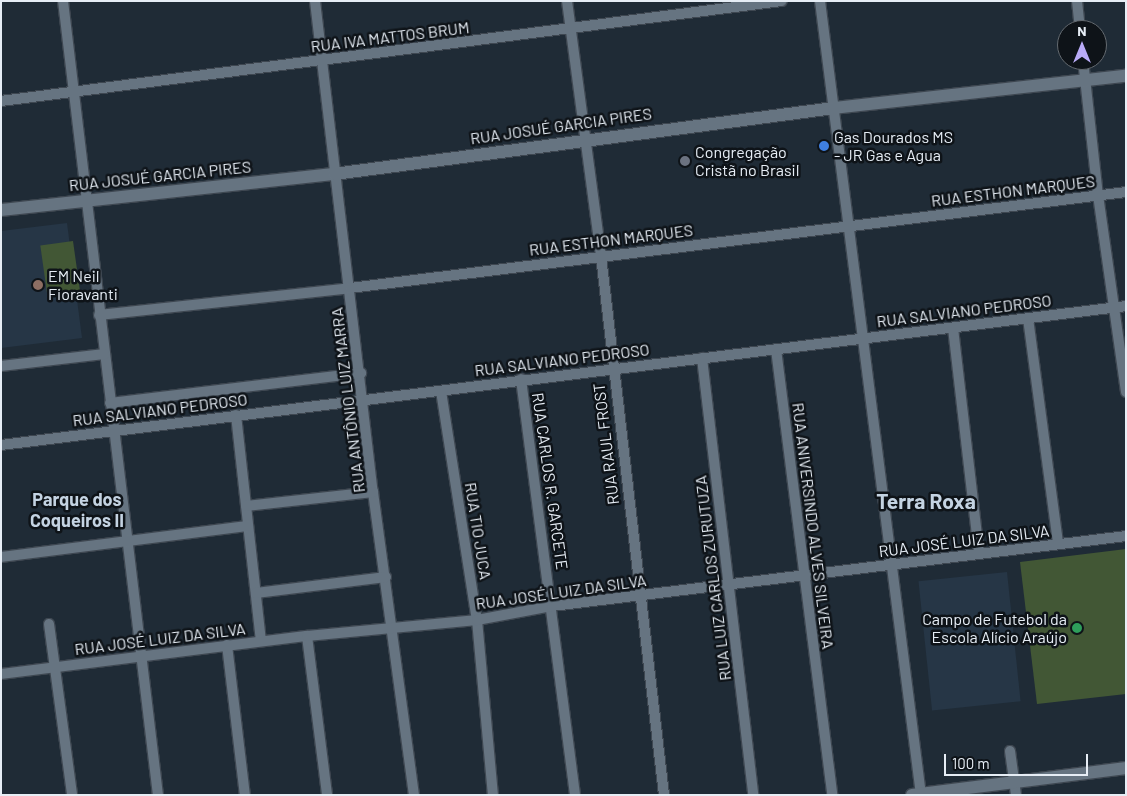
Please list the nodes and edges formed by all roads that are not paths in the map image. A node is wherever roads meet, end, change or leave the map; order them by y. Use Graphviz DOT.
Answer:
graph roads {
  1 [pos="62,1"];
  2 [pos="315,1"];
  3 [pos="567,1"];
  4 [pos="782,1"];
  5 [pos="820,1"];
  6 [pos="1077,1"];
  7 [pos="1079,20"];
  8 [pos="571,28"];
  9 [pos="322,60"];
  10 [pos="1084,70"];
  11 [pos="1126,76"];
  12 [pos="1085,81"];
  13 [pos="73,92"];
  14 [pos="1,101"];
  15 [pos="834,108"];
  16 [pos="584,139"];
  17 [pos="334,174"];
  18 [pos="1126,192"];
  19 [pos="1098,195"];
  20 [pos="86,199"];
  21 [pos="1,210"];
  22 [pos="848,228"];
  23 [pos="601,256"];
  24 [pos="350,288"];
  25 [pos="1121,307"];
  26 [pos="99,315"];
  27 [pos="1028,318"];
  28 [pos="953,328"];
  29 [pos="863,338"];
  30 [pos="776,349"];
  31 [pos="104,354"];
  32 [pos="702,358"];
  33 [pos="1,366"];
  34 [pos="612,369"];
  35 [pos="361,373"];
  36 [pos="521,379"];
  37 [pos="441,391"];
  38 [pos="1126,392"];
  39 [pos="364,399"];
  40 [pos="110,403"];
  41 [pos="236,415"];
  42 [pos="113,431"];
  43 [pos="1,445"];
  44 [pos="374,492"];
  45 [pos="246,506"];
  46 [pos="248,526"];
  47 [pos="1126,536"];
  48 [pos="127,541"];
  49 [pos="1058,544"];
  50 [pos="979,554"];
  51 [pos="1,557"];
  52 [pos="891,564"];
  53 [pos="804,575"];
  54 [pos="386,577"];
  55 [pos="728,584"];
  56 [pos="256,593"];
  57 [pos="640,595"];
  58 [pos="552,606"];
  59 [pos="477,620"];
  60 [pos="49,624"];
  61 [pos="393,628"];
  62 [pos="307,636"];
  63 [pos="261,641"];
  64 [pos="228,645"];
  65 [pos="141,656"];
  66 [pos="56,667"];
  67 [pos="1,674"];
  68 [pos="1010,751"];
  69 [pos="1126,768"];
  70 [pos="1015,788"];
  71 [pos="918,794"];
  72 [pos="72,795"];
  73 [pos="158,795"];
  74 [pos="245,795"];
  75 [pos="327,795"];
  76 [pos="414,795"];
  77 [pos="493,795"];
  78 [pos="574,795"];
  79 [pos="664,795"];
  80 [pos="753,795"];
  81 [pos="832,795"];
  1 -- 13 [label="street"];
  2 -- 9 [label="street, RUA ANTÔNIO LUIZ MARRA"];
  3 -- 8 [label="street, RUA RAUL FROST"];
  4 -- 8 [label="street, RUA IVA MATTOS BRUM"];
  5 -- 15 [label="street"];
  6 -- 7 [label="street"];
  8 -- 9 [label="street, RUA IVA MATTOS BRUM"];
  8 -- 16 [label="street, RUA RAUL FROST"];
  9 -- 13 [label="street, RUA IVA MATTOS BRUM"];
  9 -- 17 [label="street, RUA ANTÔNIO LUIZ MARRA"];
  10 -- 12 [label="street"];
  11 -- 12 [label="street, RUA JOSUÉ GARCIA PIRES"];
  12 -- 15 [label="street, RUA JOSUÉ GARCIA PIRES"];
  12 -- 19 [label="street"];
  13 -- 14 [label="street, RUA IVA MATTOS BRUM"];
  13 -- 20 [label="street"];
  15 -- 16 [label="street, RUA JOSUÉ GARCIA PIRES"];
  15 -- 22 [label="street"];
  16 -- 17 [label="street, RUA JOSUÉ GARCIA PIRES"];
  16 -- 23 [label="street, RUA RAUL FROST"];
  17 -- 20 [label="street, RUA JOSUÉ GARCIA PIRES"];
  17 -- 24 [label="street, RUA ANTÔNIO LUIZ MARRA"];
  18 -- 19 [label="street, RUA ESTHON MARQUES"];
  19 -- 22 [label="street, RUA ESTHON MARQUES"];
  19 -- 25 [label="street"];
  20 -- 21 [label="street, RUA JOSUÉ GARCIA PIRES"];
  20 -- 26 [label="street"];
  22 -- 23 [label="street, RUA ESTHON MARQUES"];
  22 -- 29 [label="street"];
  23 -- 24 [label="street, RUA ESTHON MARQUES"];
  23 -- 34 [label="street, RUA RAUL FROST"];
  24 -- 26 [label="street, RUA ESTHON MARQUES"];
  24 -- 35 [label="street, RUA ANTÔNIO LUIZ MARRA"];
  25 -- 27 [label="street, RUA SALVIANO PEDROSO"];
  25 -- 38 [label="street"];
  26 -- 31 [label="street"];
  27 -- 28 [label="street, RUA SALVIANO PEDROSO"];
  27 -- 49 [label="street"];
  28 -- 29 [label="street, RUA SALVIANO PEDROSO"];
  28 -- 50 [label="street"];
  29 -- 30 [label="street, RUA SALVIANO PEDROSO"];
  29 -- 52 [label="street"];
  30 -- 32 [label="street, RUA SALVIANO PEDROSO"];
  30 -- 53 [label="street, RUA ANIVERSINDO ALVES SILVEIRA"];
  31 -- 33 [label="street"];
  31 -- 40 [label="street"];
  32 -- 34 [label="street, RUA SALVIANO PEDROSO"];
  32 -- 55 [label="street, RUA LUIZ CARLOS ZURUTUZA"];
  34 -- 36 [label="street, RUA SALVIANO PEDROSO"];
  34 -- 57 [label="street, RUA RAUL FROST"];
  35 -- 39 [label="street, RUA ANTÔNIO LUIZ MARRA"];
  35 -- 40 [label="street"];
  36 -- 37 [label="street, RUA SALVIANO PEDROSO"];
  36 -- 58 [label="street, RUA CARLOS R. GARCETE"];
  37 -- 39 [label="street, RUA SALVIANO PEDROSO"];
  37 -- 59 [label="street, RUA TIO JUCA"];
  39 -- 41 [label="street, RUA SALVIANO PEDROSO"];
  39 -- 44 [label="street, RUA ANTÔNIO LUIZ MARRA"];
  40 -- 42 [label="street"];
  41 -- 42 [label="street, RUA SALVIANO PEDROSO"];
  41 -- 45 [label="street"];
  42 -- 43 [label="street, RUA SALVIANO PEDROSO"];
  42 -- 48 [label="street"];
  44 -- 45 [label="street"];
  44 -- 54 [label="street, RUA ANTÔNIO LUIZ MARRA"];
  45 -- 46 [label="street"];
  46 -- 48 [label="street"];
  46 -- 56 [label="street"];
  47 -- 49 [label="street, RUA JOSÉ LUIZ DA SILVA"];
  48 -- 51 [label="street"];
  48 -- 65 [label="street"];
  49 -- 50 [label="street, RUA JOSÉ LUIZ DA SILVA"];
  50 -- 52 [label="street, RUA JOSÉ LUIZ DA SILVA"];
  52 -- 53 [label="street, RUA JOSÉ LUIZ DA SILVA"];
  52 -- 71 [label="street"];
  53 -- 55 [label="street, RUA JOSÉ LUIZ DA SILVA"];
  53 -- 81 [label="street, RUA ANIVERSINDO ALVES SILVEIRA"];
  54 -- 56 [label="street"];
  54 -- 61 [label="street, RUA ANTÔNIO LUIZ MARRA"];
  55 -- 57 [label="street, RUA JOSÉ LUIZ DA SILVA"];
  55 -- 80 [label="street, RUA LUIZ CARLOS ZURUTUZA"];
  56 -- 63 [label="street"];
  57 -- 58 [label="street, RUA JOSÉ LUIZ DA SILVA"];
  57 -- 79 [label="street, RUA RAUL FROST"];
  58 -- 59 [label="street, RUA JOSÉ LUIZ DA SILVA"];
  58 -- 78 [label="street, RUA CARLOS R. GARCETE"];
  59 -- 61 [label="street, RUA JOSÉ LUIZ DA SILVA"];
  59 -- 77 [label="street, RUA TIO JUCA"];
  60 -- 66 [label="street"];
  61 -- 62 [label="street, RUA JOSÉ LUIZ DA SILVA"];
  61 -- 76 [label="street, RUA ANTÔNIO LUIZ MARRA"];
  62 -- 63 [label="street, RUA JOSÉ LUIZ DA SILVA"];
  62 -- 75 [label="street"];
  63 -- 64 [label="street, RUA JOSÉ LUIZ DA SILVA"];
  64 -- 65 [label="street, RUA JOSÉ LUIZ DA SILVA"];
  64 -- 74 [label="street"];
  65 -- 66 [label="street, RUA JOSÉ LUIZ DA SILVA"];
  65 -- 73 [label="street"];
  66 -- 67 [label="street, RUA JOSÉ LUIZ DA SILVA"];
  66 -- 72 [label="street"];
  68 -- 70 [label="street"];
  69 -- 70 [label="street"];
  70 -- 71 [label="street"];
}
